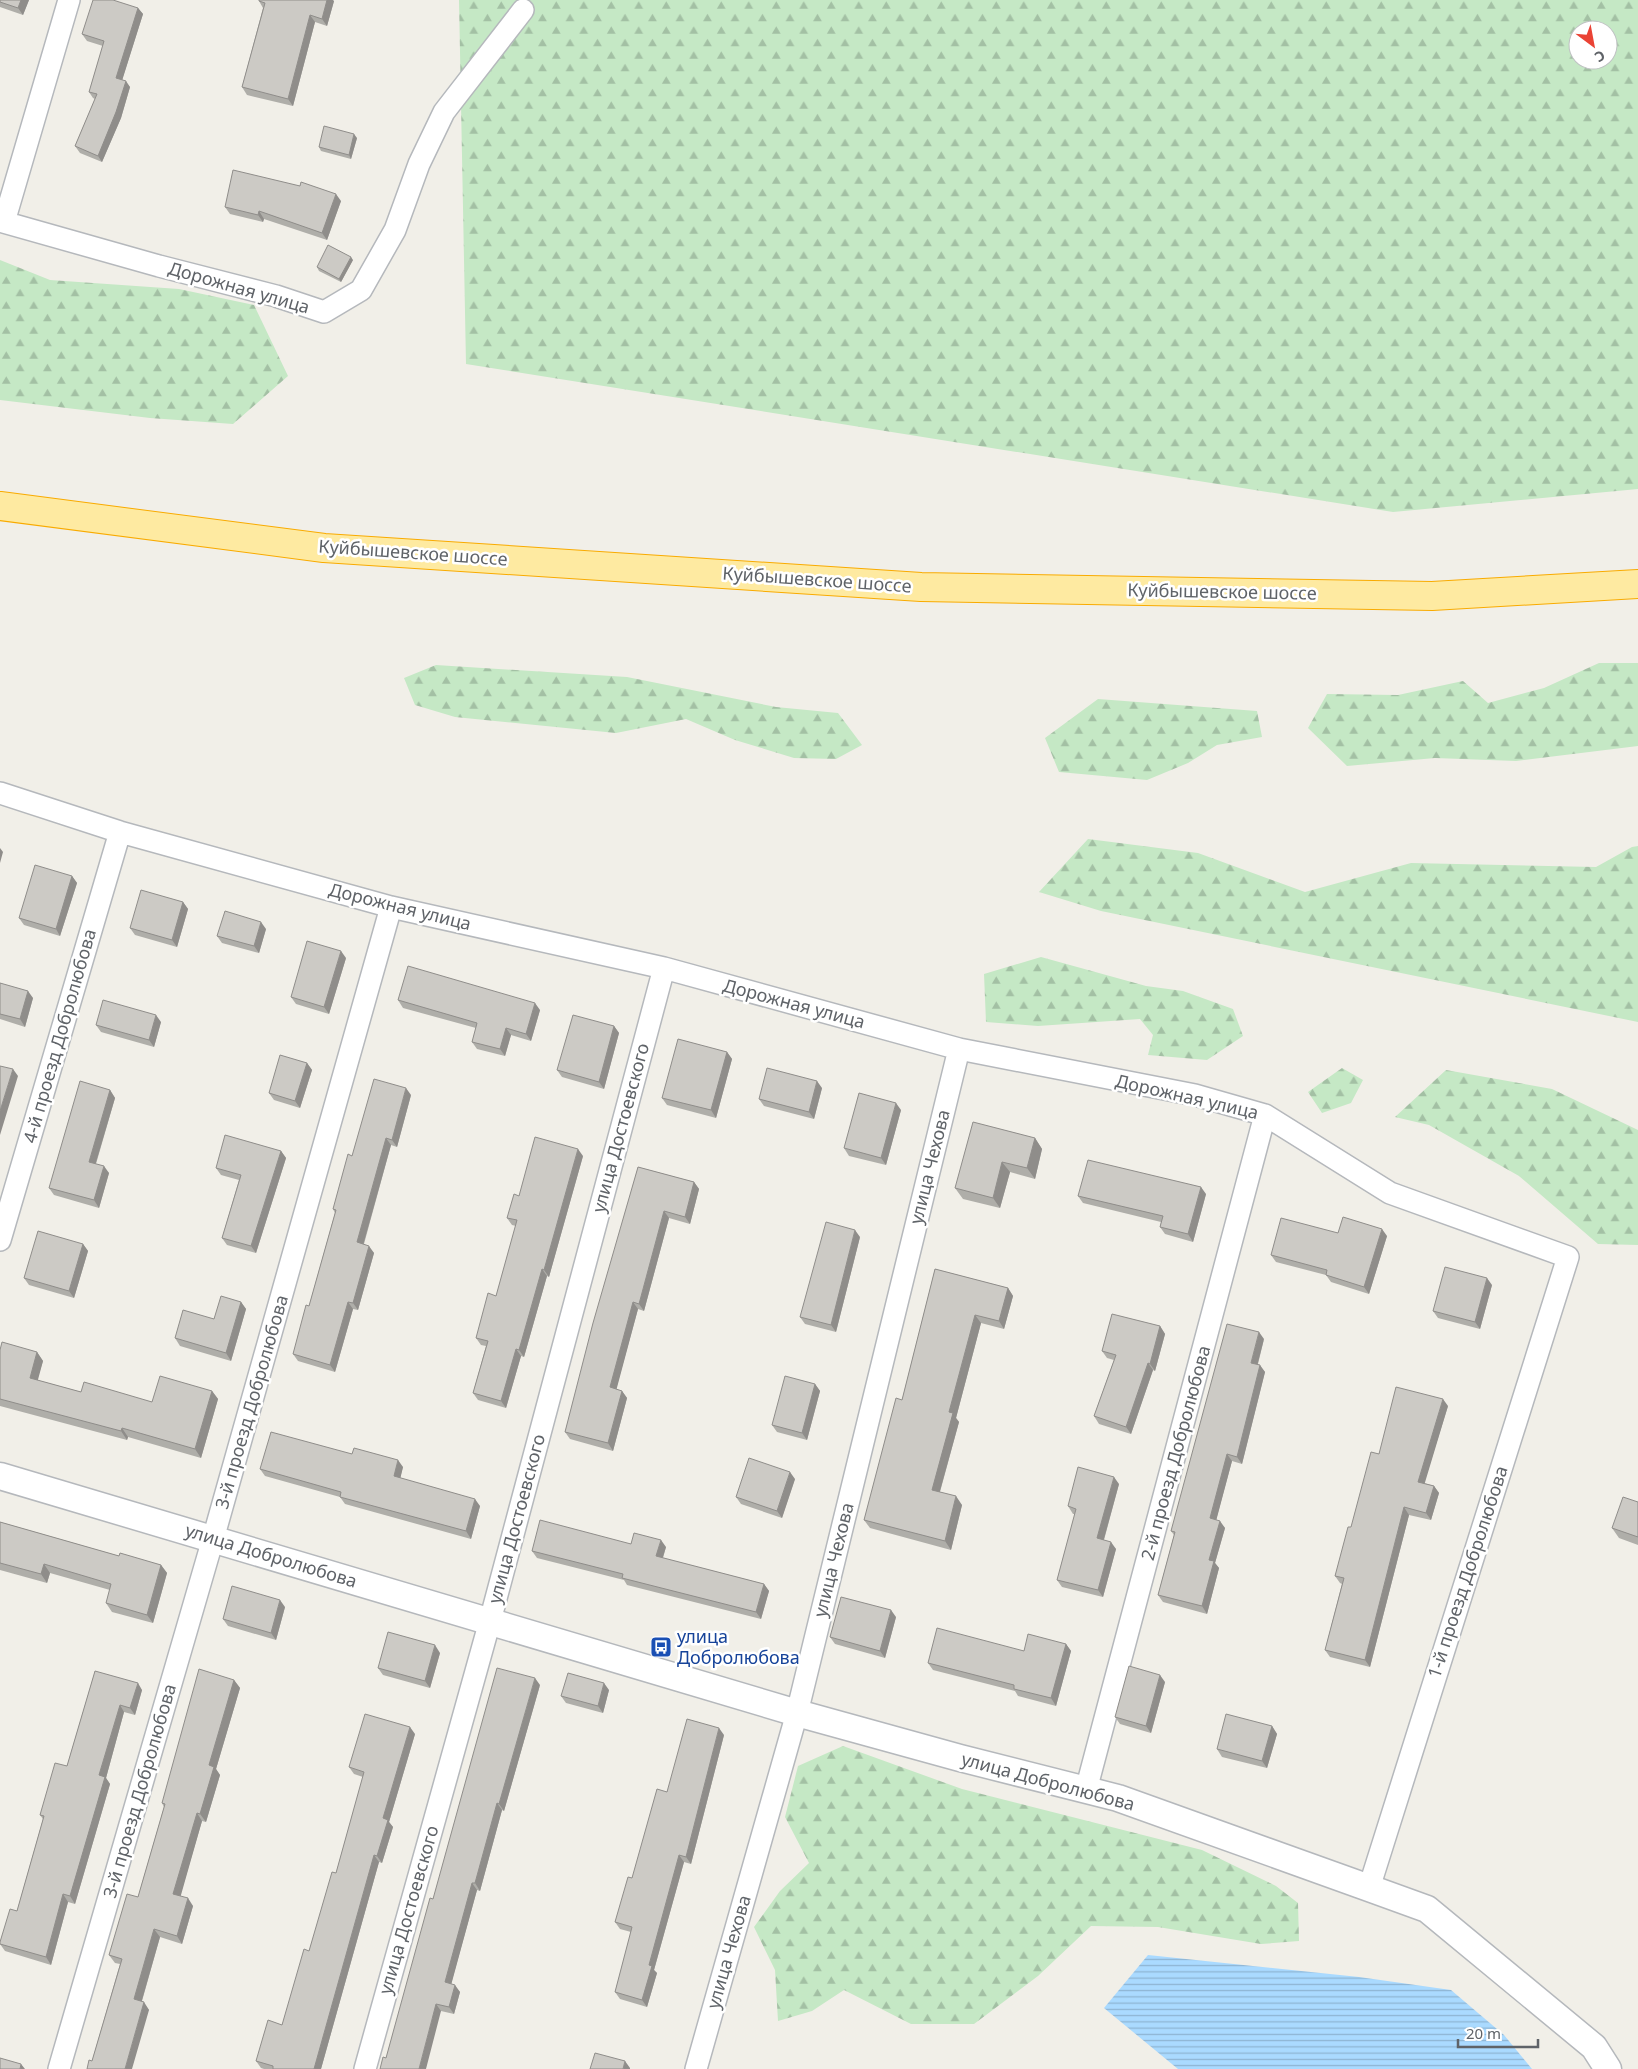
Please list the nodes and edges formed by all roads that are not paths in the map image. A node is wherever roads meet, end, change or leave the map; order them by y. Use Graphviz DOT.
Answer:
graph roads {
  1 [pos="70,0"];
  2 [pos="523,10"];
  3 [pos="2,222"];
  4 [pos="0,506"];
  5 [pos="1638,584"];
  6 [pos="0,793"];
  7 [pos="120,832"];
  8 [pos="391,907"];
  9 [pos="664,968"];
  10 [pos="959,1049"];
  11 [pos="1265,1115"];
  12 [pos="0,1240"];
  13 [pos="1568,1257"];
  14 [pos="0,1476"];
  15 [pos="213,1539"];
  16 [pos="490,1621"];
  17 [pos="797,1713"];
  18 [pos="1086,1790"];
  19 [pos="1369,1888"];
  20 [pos="59,2069"];
  21 [pos="365,2069"];
  22 [pos="696,2069"];
  23 [pos="1608,2069"];
  1 -- 3 [label="street"];
  2 -- 3 [label="street, Дорожная улица"];
  4 -- 5 [label="highway, Куйбышевское шоссе"];
  6 -- 7 [label="street, Дорожная улица"];
  7 -- 8 [label="street, Дорожная улица"];
  7 -- 12 [label="street, 4-й проезд Добролюбова"];
  8 -- 9 [label="street, Дорожная улица"];
  8 -- 15 [label="street, 3-й проезд Добролюбова"];
  9 -- 10 [label="street, Дорожная улица"];
  9 -- 16 [label="street, улица Достоевского"];
  10 -- 11 [label="street, Дорожная улица"];
  10 -- 17 [label="street, улица Чехова"];
  11 -- 13 [label="street, Дорожная улица"];
  11 -- 18 [label="street, 2-й проезд Добролюбова"];
  13 -- 19 [label="street, 1-й проезд Добролюбова"];
  14 -- 15 [label="street, улица Добролюбова"];
  15 -- 16 [label="street, улица Добролюбова"];
  15 -- 20 [label="street, 3-й проезд Добролюбова"];
  16 -- 17 [label="street, улица Добролюбова"];
  16 -- 21 [label="street, улица Достоевского"];
  17 -- 18 [label="street, улица Добролюбова"];
  17 -- 22 [label="street, улица Чехова"];
  18 -- 19 [label="street, улица Добролюбова"];
  19 -- 23 [label="street, улица Добролюбова"];
}
